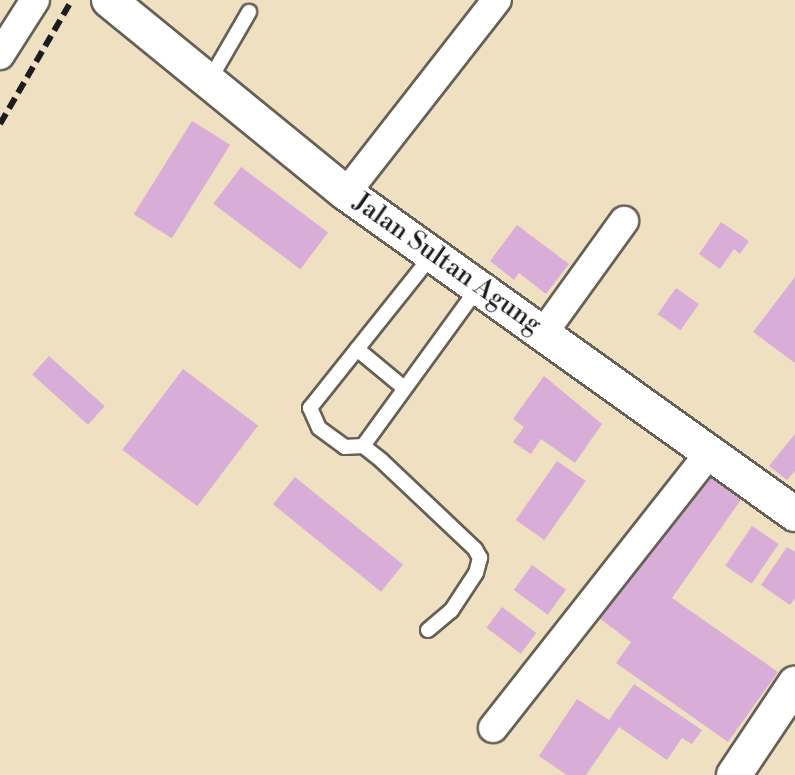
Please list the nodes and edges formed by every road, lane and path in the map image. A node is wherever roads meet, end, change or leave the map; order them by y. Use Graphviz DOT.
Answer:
graph roads {
  1 [pos="35,0"];
  2 [pos="497,0"];
  3 [pos="121,5"];
  4 [pos="249,12"];
  5 [pos="0,55"];
  6 [pos="206,85"];
  7 [pos="346,193"];
  8 [pos="624,221"];
  9 [pos="432,255"];
  10 [pos="477,289"];
  11 [pos="544,332"];
  12 [pos="357,349"];
  13 [pos="404,388"];
  14 [pos="363,446"];
  15 [pos="711,451"];
  16 [pos="795,514"];
  17 [pos="428,630"];
  18 [pos="795,684"];
  19 [pos="493,728"];
  20 [pos="734,775"];
  1 -- 5 [label="street"];
  2 -- 7 [label="street"];
  3 -- 6 [label="street, Jalan Sultan Agung"];
  4 -- 6 [label="lane"];
  6 -- 7 [label="street, Jalan Sultan Agung"];
  7 -- 9 [label="street, Jalan Sultan Agung"];
  8 -- 11 [label="street"];
  9 -- 10 [label="street, Jalan Sultan Agung"];
  9 -- 12 [label="lane"];
  10 -- 11 [label="street, Jalan Sultan Agung"];
  10 -- 13 [label="lane"];
  11 -- 15 [label="street, Jalan Sultan Agung"];
  12 -- 13 [label="lane"];
  12 -- 14 [label="lane"];
  13 -- 14 [label="lane"];
  14 -- 17 [label="lane"];
  15 -- 16 [label="street, Jalan Sultan Agung"];
  15 -- 19 [label="street"];
  18 -- 20 [label="street"];
}
